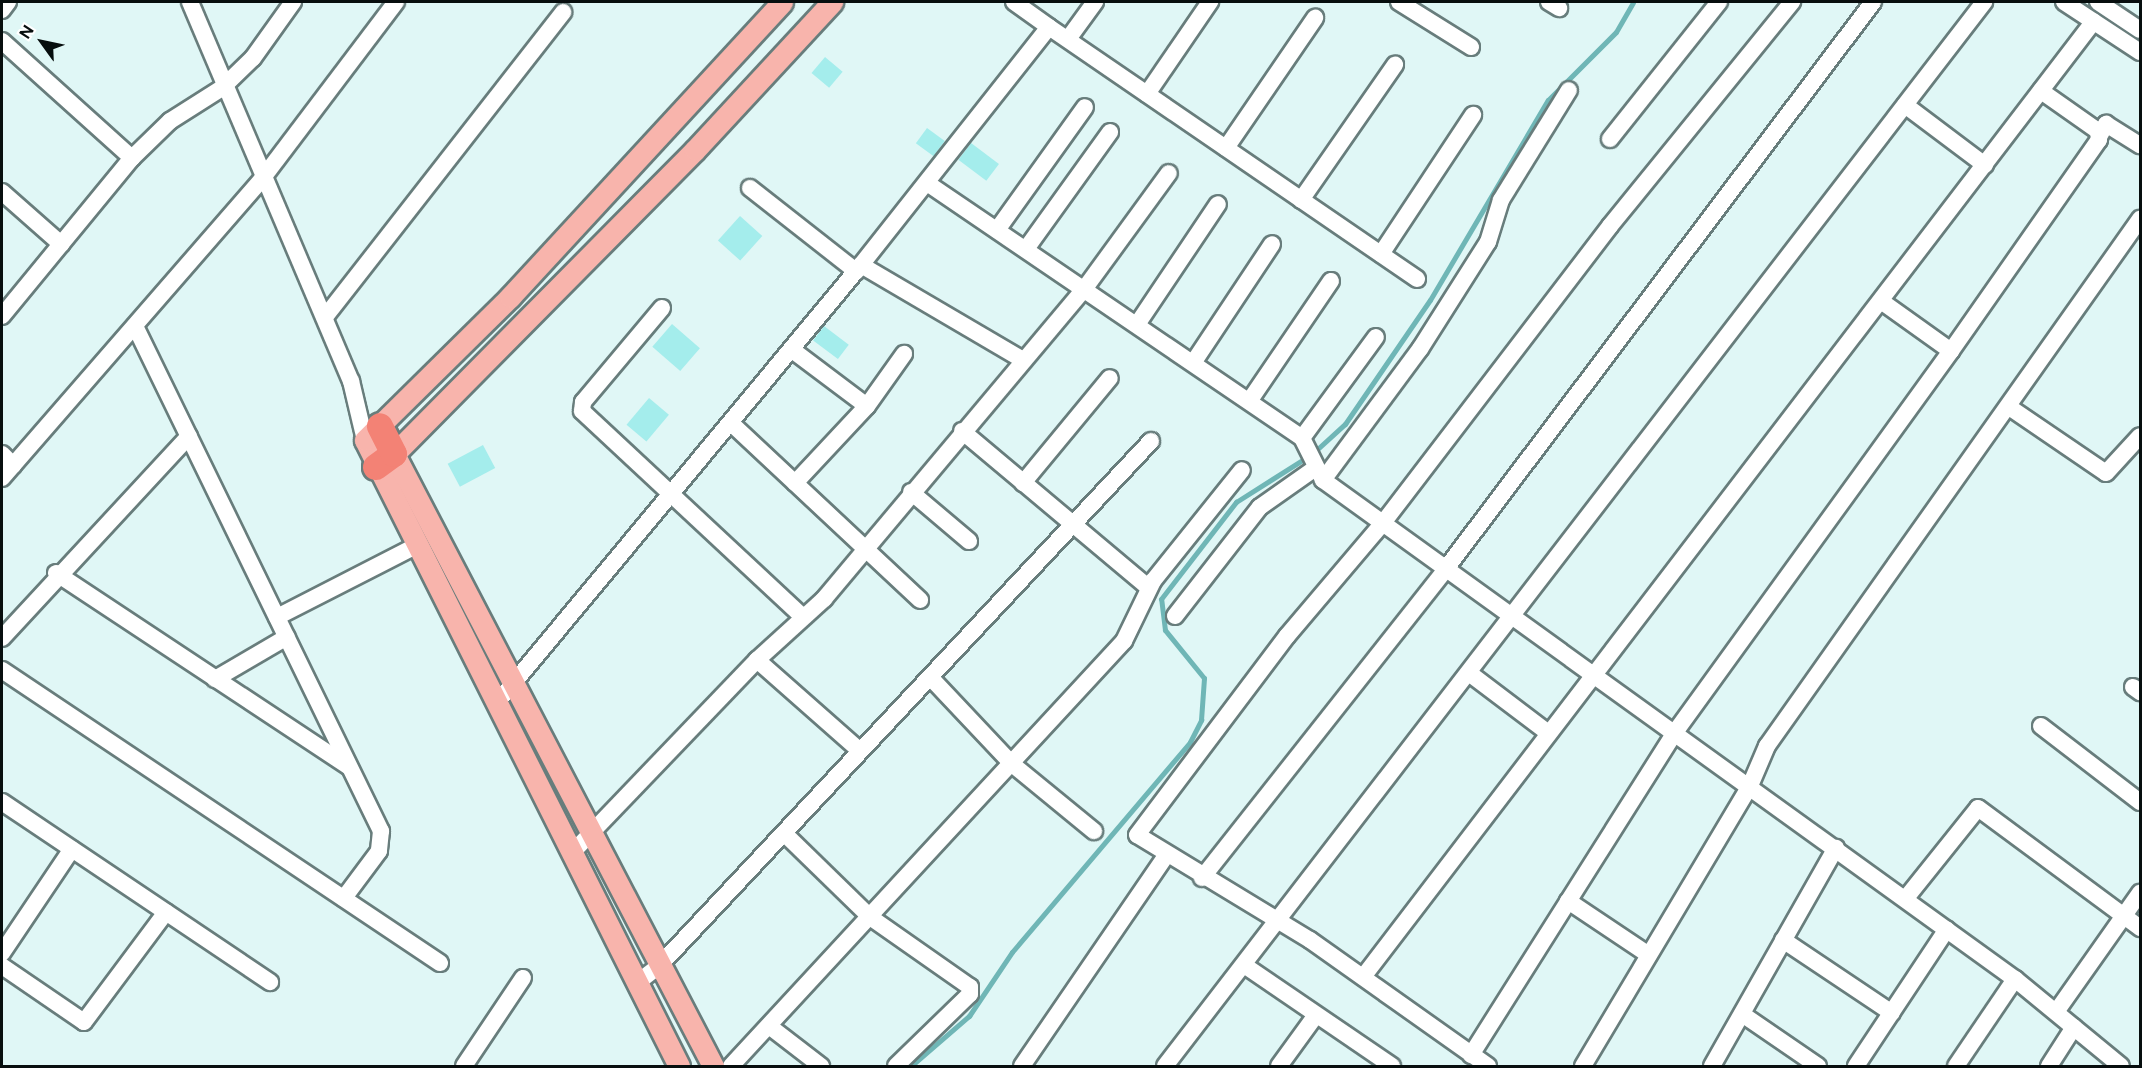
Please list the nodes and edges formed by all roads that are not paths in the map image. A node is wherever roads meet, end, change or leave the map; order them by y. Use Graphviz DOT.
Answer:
graph roads {
  1 [pos="8,2"];
  2 [pos="190,2"];
  3 [pos="293,2"];
  4 [pos="396,2"];
  5 [pos="782,2"];
  6 [pos="832,2"];
  7 [pos="1014,2"];
  8 [pos="1095,2"];
  9 [pos="1210,2"];
  10 [pos="1399,2"];
  11 [pos="1719,2"];
  12 [pos="1792,2"];
  13 [pos="1874,2"];
  14 [pos="1984,2"];
  15 [pos="2098,2"];
  16 [pos="2074,4"];
  17 [pos="2,10"];
  18 [pos="562,12"];
  19 [pos="1315,18"];
  20 [pos="2094,21"];
  21 [pos="2138,23"];
  22 [pos="1049,27"];
  23 [pos="1068,39"];
  24 [pos="2,41"];
  25 [pos="1471,47"];
  26 [pos="2140,52"];
  27 [pos="1395,65"];
  28 [pos="222,88"];
  29 [pos="1569,90"];
  30 [pos="2042,91"];
  31 [pos="1147,94"];
  32 [pos="1905,105"];
  33 [pos="1085,107"];
  34 [pos="1473,115"];
  35 [pos="1110,132"];
  36 [pos="2100,135"];
  37 [pos="1610,139"];
  38 [pos="2140,145"];
  39 [pos="1226,148"];
  40 [pos="132,158"];
  41 [pos="1985,165"];
  42 [pos="1169,173"];
  43 [pos="262,179"];
  44 [pos="927,183"];
  45 [pos="750,188"];
  46 [pos="2,192"];
  47 [pos="1301,200"];
  48 [pos="1218,204"];
  49 [pos="2140,219"];
  50 [pos="997,230"];
  51 [pos="61,244"];
  52 [pos="1272,244"];
  53 [pos="1026,249"];
  54 [pos="1381,254"];
  55 [pos="858,268"];
  56 [pos="1417,279"];
  57 [pos="1330,281"];
  58 [pos="1085,288"];
  59 [pos="1881,301"];
  60 [pos="662,308"];
  61 [pos="2,316"];
  62 [pos="324,317"];
  63 [pos="1138,323"];
  64 [pos="135,326"];
  65 [pos="1376,337"];
  66 [pos="791,349"];
  67 [pos="1951,351"];
  68 [pos="904,354"];
  69 [pos="1023,360"];
  70 [pos="1195,360"];
  71 [pos="1110,378"];
  72 [pos="1250,400"];
  73 [pos="867,406"];
  74 [pos="2009,407"];
  75 [pos="731,423"];
  76 [pos="962,431"];
  77 [pos="372,433"];
  78 [pos="189,436"];
  79 [pos="2140,436"];
  80 [pos="1151,441"];
  81 [pos="1311,459"];
  82 [pos="385,460"];
  83 [pos="5,466"];
  84 [pos="1242,470"];
  85 [pos="795,483"];
  86 [pos="1023,483"];
  87 [pos="911,492"];
  88 [pos="670,496"];
  89 [pos="1383,523"];
  90 [pos="1075,526"];
  91 [pos="969,541"];
  92 [pos="416,546"];
  93 [pos="864,547"];
  94 [pos="1445,570"];
  95 [pos="56,573"];
  96 [pos="1149,588"];
  97 [pos="920,600"];
  98 [pos="1175,616"];
  99 [pos="278,617"];
  100 [pos="803,617"];
  101 [pos="1512,619"];
  102 [pos="287,637"];
  103 [pos="2,638"];
  104 [pos="757,660"];
  105 [pos="2,670"];
  106 [pos="1470,673"];
  107 [pos="1590,676"];
  108 [pos="931,678"];
  109 [pos="215,679"];
  110 [pos="514,685"];
  111 [pos="496,704"];
  112 [pos="2041,726"];
  113 [pos="1547,732"];
  114 [pos="1673,735"];
  115 [pos="859,750"];
  116 [pos="1012,764"];
  117 [pos="349,767"];
  118 [pos="1749,788"];
  119 [pos="2,802"];
  120 [pos="2140,802"];
  121 [pos="1094,831"];
  122 [pos="784,833"];
  123 [pos="593,836"];
  124 [pos="1836,848"];
  125 [pos="72,849"];
  126 [pos="572,854"];
  127 [pos="1165,857"];
  128 [pos="1202,878"];
  129 [pos="2140,893"];
  130 [pos="344,898"];
  131 [pos="1906,898"];
  132 [pos="1568,901"];
  133 [pos="166,912"];
  134 [pos="2124,916"];
  135 [pos="870,917"];
  136 [pos="1277,921"];
  137 [pos="2140,928"];
  138 [pos="1947,929"];
  139 [pos="1784,940"];
  140 [pos="2,953"];
  141 [pos="1649,955"];
  142 [pos="441,963"];
  143 [pos="660,965"];
  144 [pos="1244,965"];
  145 [pos="2,966"];
  146 [pos="1363,977"];
  147 [pos="523,978"];
  148 [pos="2015,979"];
  149 [pos="270,982"];
  150 [pos="637,982"];
  151 [pos="2056,1012"];
  152 [pos="1892,1013"];
  153 [pos="1742,1014"];
  154 [pos="1316,1015"];
  155 [pos="769,1026"];
  156 [pos="2074,1027"];
  157 [pos="1471,1055"];
  158 [pos="464,1066"];
  159 [pos="679,1066"];
  160 [pos="713,1066"];
  161 [pos="731,1066"];
  162 [pos="821,1066"];
  163 [pos="896,1066"];
  164 [pos="1022,1066"];
  165 [pos="1165,1066"];
  166 [pos="1279,1066"];
  167 [pos="1392,1066"];
  168 [pos="1488,1066"];
  169 [pos="1583,1066"];
  170 [pos="1712,1066"];
  171 [pos="1818,1066"];
  172 [pos="1856,1066"];
  173 [pos="1956,1066"];
  174 [pos="2049,1066"];
  175 [pos="2121,1066"];
  1 -- 17 [label="street"];
  2 -- 28 [label="street"];
  3 -- 28 [label="street"];
  4 -- 43 [label="street"];
  5 -- 77 [label="main road"];
  6 -- 82 [label="main road"];
  7 -- 22 [label="street"];
  8 -- 23 [label="street"];
  9 -- 31 [label="street"];
  10 -- 25 [label="street"];
  11 -- 37 [label="street"];
  12 -- 89 [label="street"];
  13 -- 94 [label="street"];
  14 -- 32 [label="street"];
  15 -- 21 [label="street"];
  16 -- 20 [label="street"];
  18 -- 62 [label="street"];
  19 -- 39 [label="street"];
  20 -- 26 [label="street"];
  20 -- 30 [label="street"];
  22 -- 23 [label="street"];
  22 -- 44 [label="street"];
  23 -- 31 [label="street"];
  24 -- 40 [label="street"];
  27 -- 47 [label="street"];
  28 -- 40 [label="street"];
  28 -- 43 [label="street"];
  29 -- 81 [label="street"];
  30 -- 36 [label="street"];
  30 -- 41 [label="street"];
  31 -- 39 [label="street"];
  32 -- 41 [label="street"];
  32 -- 101 [label="street"];
  33 -- 50 [label="street"];
  34 -- 54 [label="street"];
  35 -- 53 [label="street"];
  36 -- 38 [label="street"];
  36 -- 67 [label="street"];
  39 -- 47 [label="street"];
  40 -- 51 [label="street"];
  41 -- 59 [label="street"];
  42 -- 58 [label="street"];
  43 -- 62 [label="street"];
  43 -- 64 [label="street"];
  44 -- 50 [label="street"];
  44 -- 55 [label="street"];
  45 -- 55 [label="street"];
  46 -- 51 [label="street"];
  47 -- 54 [label="street"];
  48 -- 63 [label="street"];
  49 -- 74 [label="street"];
  50 -- 53 [label="street"];
  51 -- 61 [label="street"];
  52 -- 70 [label="street"];
  53 -- 58 [label="street"];
  54 -- 56 [label="street"];
  55 -- 66 [label="street"];
  55 -- 69 [label="street"];
  57 -- 72 [label="street"];
  58 -- 63 [label="street"];
  58 -- 69 [label="street"];
  59 -- 67 [label="street"];
  59 -- 107 [label="street"];
  60 -- 88 [label="street"];
  62 -- 77 [label="street"];
  63 -- 70 [label="street"];
  64 -- 78 [label="street"];
  64 -- 83 [label="street"];
  65 -- 81 [label="street"];
  66 -- 73 [label="street"];
  66 -- 75 [label="street"];
  67 -- 114 [label="street"];
  68 -- 73 [label="street"];
  69 -- 76 [label="street"];
  70 -- 72 [label="street"];
  71 -- 86 [label="street"];
  72 -- 81 [label="street"];
  73 -- 85 [label="street"];
  74 -- 79 [label="street"];
  74 -- 118 [label="street"];
  75 -- 85 [label="street"];
  75 -- 88 [label="street"];
  76 -- 86 [label="street"];
  76 -- 87 [label="street"];
  77 -- 82 [label="highway"];
  78 -- 95 [label="street"];
  78 -- 99 [label="street"];
  80 -- 90 [label="street"];
  81 -- 89 [label="street"];
  81 -- 98 [label="street"];
  82 -- 92 [label="main road"];
  82 -- 110 [label="main road"];
  84 -- 96 [label="street"];
  85 -- 93 [label="street"];
  86 -- 90 [label="street"];
  87 -- 91 [label="street"];
  87 -- 93 [label="street"];
  88 -- 100 [label="street"];
  88 -- 110 [label="street"];
  89 -- 94 [label="street"];
  89 -- 127 [label="street"];
  90 -- 96 [label="street"];
  90 -- 108 [label="street"];
  92 -- 99 [label="street"];
  92 -- 111 [label="main road"];
  93 -- 97 [label="street"];
  93 -- 100 [label="street"];
  94 -- 101 [label="street"];
  94 -- 128 [label="street"];
  95 -- 103 [label="street"];
  95 -- 109 [label="street"];
  96 -- 116 [label="street"];
  99 -- 102 [label="street"];
  100 -- 104 [label="street"];
  101 -- 106 [label="street"];
  101 -- 107 [label="street"];
  102 -- 109 [label="street"];
  102 -- 117 [label="street"];
  104 -- 115 [label="street"];
  104 -- 123 [label="street"];
  105 -- 130 [label="street"];
  106 -- 113 [label="street"];
  106 -- 136 [label="street"];
  107 -- 113 [label="street"];
  107 -- 114 [label="street"];
  108 -- 115 [label="street"];
  108 -- 116 [label="street"];
  109 -- 117 [label="street"];
  110 -- 111 [label="street"];
  110 -- 123 [label="main road"];
  111 -- 126 [label="main road"];
  112 -- 120 [label="street"];
  113 -- 146 [label="street"];
  114 -- 118 [label="street"];
  114 -- 132 [label="street"];
  115 -- 122 [label="street"];
  116 -- 121 [label="street"];
  116 -- 135 [label="street"];
  117 -- 130 [label="street"];
  118 -- 124 [label="street"];
  118 -- 141 [label="street"];
  119 -- 125 [label="street"];
  122 -- 135 [label="street"];
  122 -- 143 [label="street"];
  123 -- 126 [label="street"];
  123 -- 143 [label="main road"];
  124 -- 131 [label="street"];
  124 -- 139 [label="street"];
  125 -- 133 [label="street"];
  125 -- 140 [label="street"];
  126 -- 150 [label="main road"];
  127 -- 128 [label="street"];
  127 -- 164 [label="street"];
  128 -- 136 [label="street"];
  129 -- 134 [label="street"];
  130 -- 142 [label="street"];
  131 -- 134 [label="street"];
  131 -- 138 [label="street"];
  132 -- 141 [label="street"];
  132 -- 157 [label="street"];
  133 -- 145 [label="street"];
  133 -- 149 [label="street"];
  134 -- 137 [label="street"];
  134 -- 151 [label="street"];
  135 -- 155 [label="street"];
  135 -- 163 [label="street"];
  136 -- 144 [label="street"];
  136 -- 146 [label="street"];
  138 -- 148 [label="street"];
  138 -- 152 [label="street"];
  139 -- 152 [label="street"];
  139 -- 153 [label="street"];
  141 -- 169 [label="street"];
  143 -- 150 [label="street"];
  143 -- 160 [label="main road"];
  144 -- 154 [label="street"];
  144 -- 165 [label="street"];
  146 -- 157 [label="street"];
  147 -- 158 [label="street"];
  148 -- 151 [label="street"];
  148 -- 173 [label="street"];
  150 -- 159 [label="main road"];
  151 -- 156 [label="street"];
  152 -- 172 [label="street"];
  153 -- 170 [label="street"];
  153 -- 171 [label="street"];
  154 -- 166 [label="street"];
  154 -- 167 [label="street"];
  155 -- 161 [label="street"];
  155 -- 162 [label="street"];
  156 -- 174 [label="street"];
  156 -- 175 [label="street"];
  157 -- 168 [label="street"];
}
